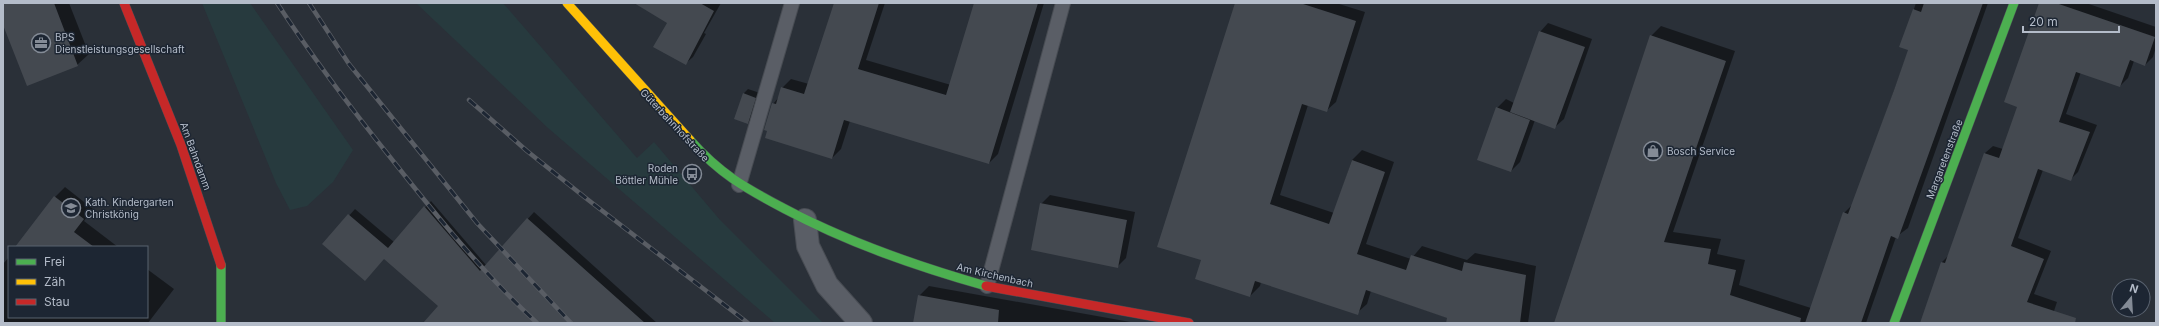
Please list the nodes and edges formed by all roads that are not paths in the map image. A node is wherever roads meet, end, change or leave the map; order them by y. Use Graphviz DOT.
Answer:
graph roads {
  1 [pos="124,3"];
  2 [pos="567,3"];
  3 [pos="792,3"];
  4 [pos="1063,3"];
  5 [pos="2014,3"];
  6 [pos="739,185"];
  7 [pos="805,220"];
  8 [pos="987,286"];
  9 [pos="221,323"];
  10 [pos="861,323"];
  11 [pos="1189,323"];
  12 [pos="1894,323"];
  1 -- 9 [label="street, Am Bahndamm"];
  2 -- 6 [label="street, Güterbahnhofstraße"];
  3 -- 6 [label="lane"];
  4 -- 8 [label="lane"];
  5 -- 12 [label="street, Margaretenstraße"];
  6 -- 7 [label="street, Güterbahnhofstraße"];
  7 -- 8 [label="street, Am Kirchenbach"];
  7 -- 10 [label="street"];
  8 -- 11 [label="street, Am Kirchenbach"];
}
